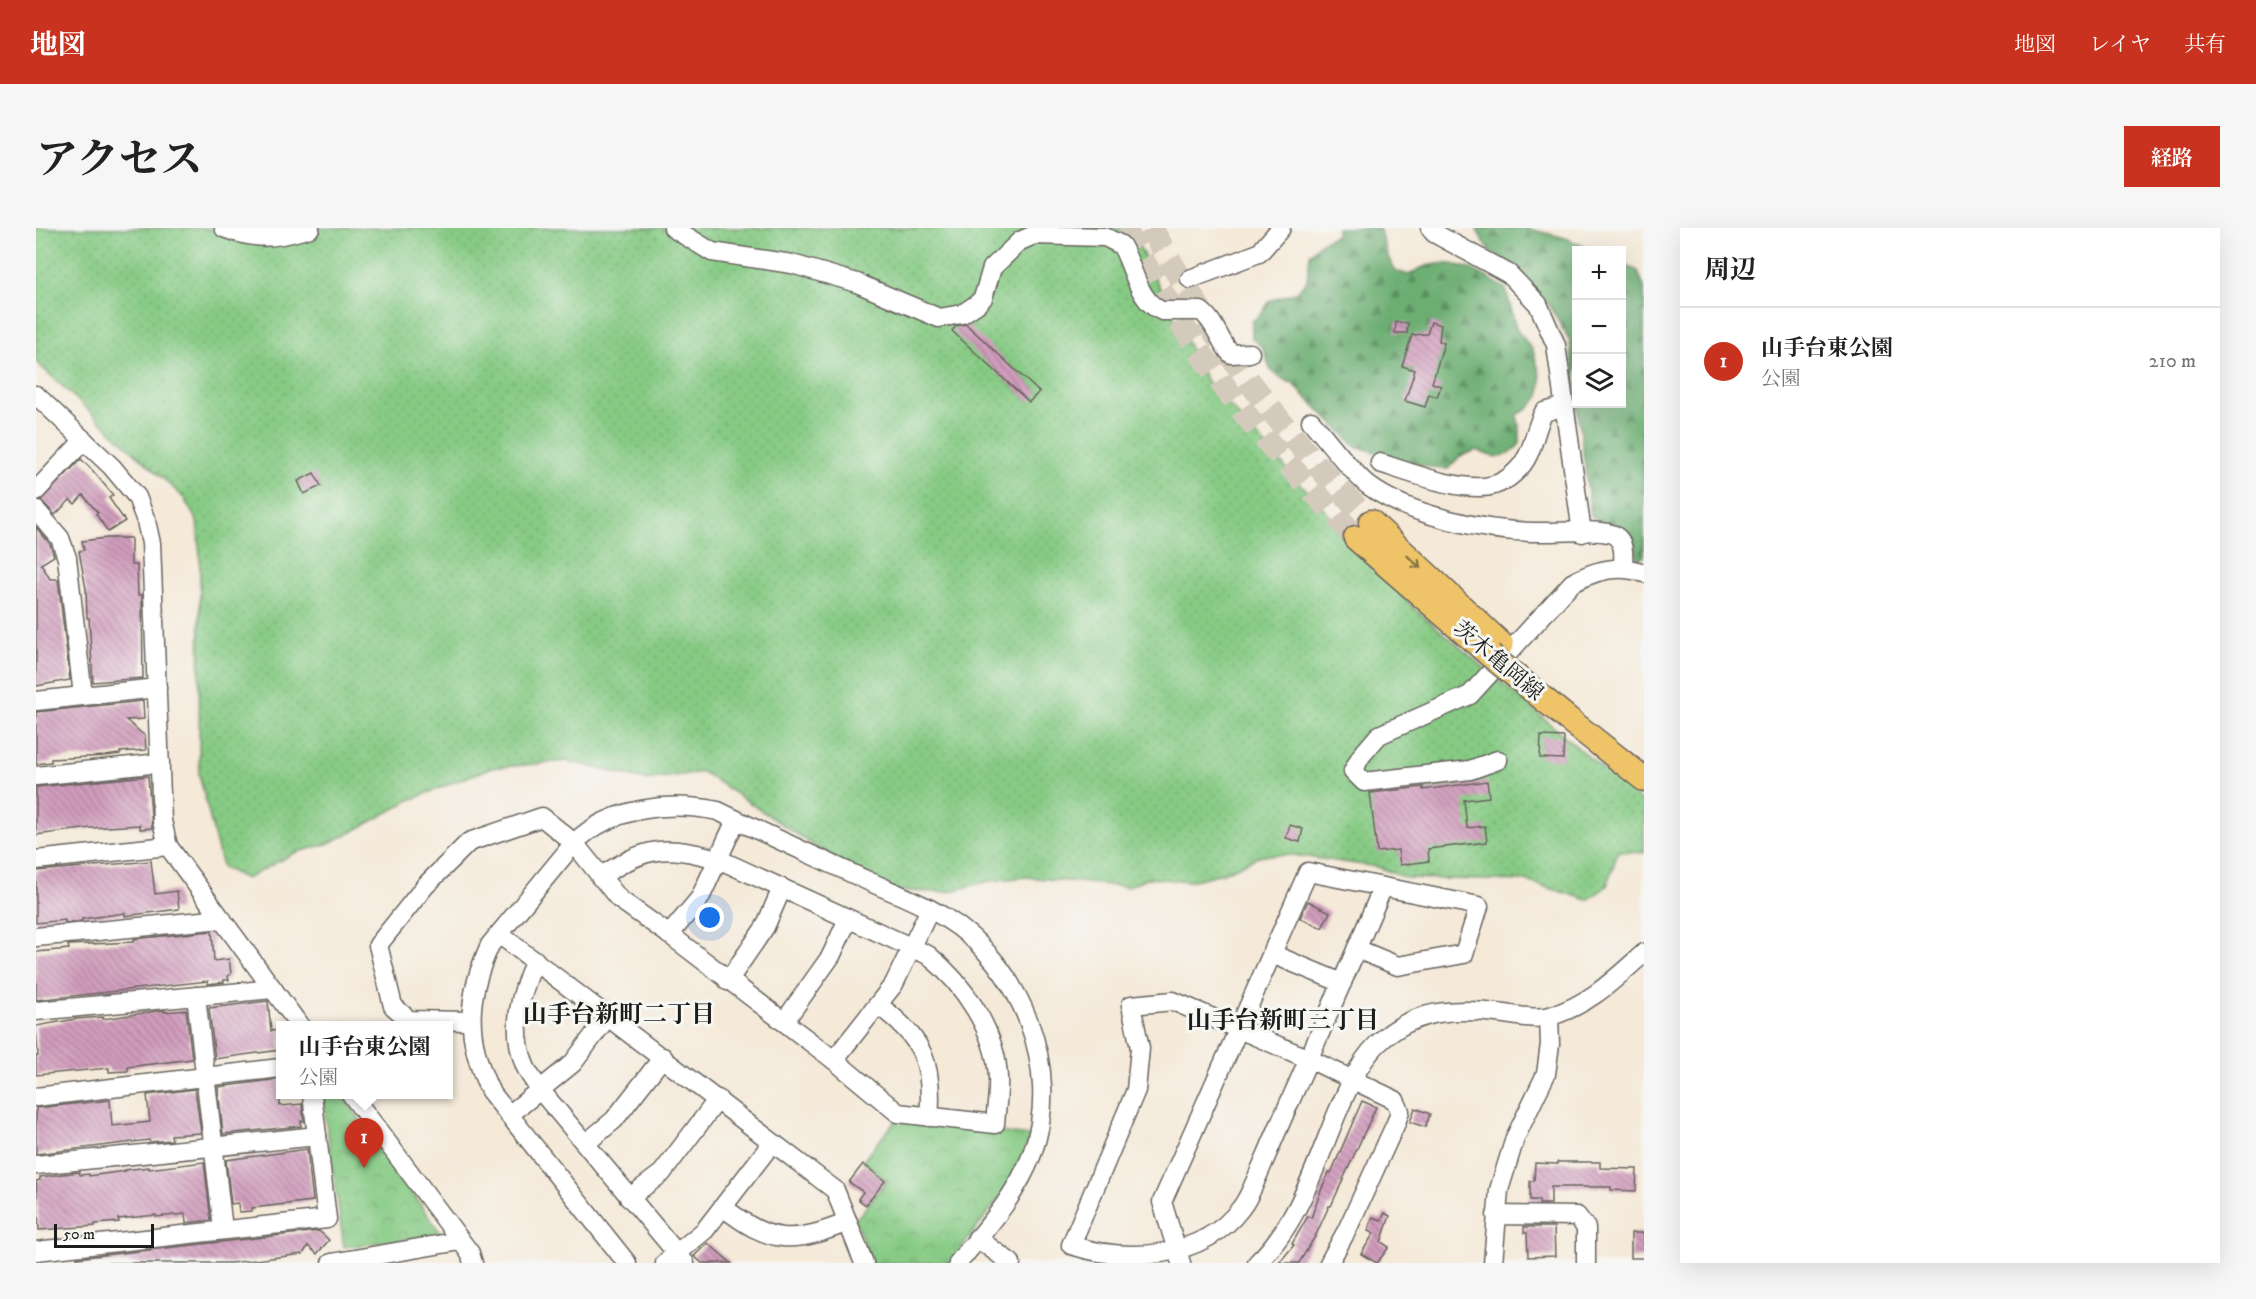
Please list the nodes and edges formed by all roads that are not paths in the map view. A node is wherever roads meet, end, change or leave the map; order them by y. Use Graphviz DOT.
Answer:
graph roads {
  1 [pos="224,228"];
  2 [pos="310,228"];
  3 [pos="673,228"];
  4 [pos="1281,228"];
  5 [pos="1430,228"];
  6 [pos="1457,228"];
  7 [pos="1484,260"];
  8 [pos="1190,279"];
  9 [pos="1250,353"];
  10 [pos="36,395"];
  11 [pos="1564,406"];
  12 [pos="1311,421"];
  13 [pos="84,441"];
  14 [pos="1380,463"];
  15 [pos="36,491"];
  16 [pos="36,510"];
  17 [pos="1364,530"];
  18 [pos="1582,533"];
  19 [pos="1623,568"];
  20 [pos="1644,573"];
  21 [pos="1493,658"];
  22 [pos="157,688"];
  23 [pos="83,696"];
  24 [pos="36,701"];
  25 [pos="1573,714"];
  26 [pos="1498,760"];
  27 [pos="1644,761"];
  28 [pos="160,763"];
  29 [pos="36,776"];
  30 [pos="1644,779"];
  31 [pos="736,820"];
  32 [pos="574,843"];
  33 [pos="168,846"];
  34 [pos="718,859"];
  35 [pos="36,860"];
  36 [pos="600,877"];
  37 [pos="1383,887"];
  38 [pos="782,888"];
  39 [pos="930,909"];
  40 [pos="222,919"];
  41 [pos="848,919"];
  42 [pos="499,933"];
  43 [pos="669,935"];
  44 [pos="36,937"];
  45 [pos="912,948"];
  46 [pos="1357,950"];
  47 [pos="1644,952"];
  48 [pos="1272,954"];
  49 [pos="535,960"];
  50 [pos="728,981"];
  51 [pos="1342,983"];
  52 [pos="273,989"];
  53 [pos="196,996"];
  54 [pos="878,1005"];
  55 [pos="36,1011"];
  56 [pos="608,1016"];
  57 [pos="1549,1017"];
  58 [pos="296,1021"];
  59 [pos="470,1021"];
  60 [pos="784,1022"];
  61 [pos="1239,1029"];
  62 [pos="663,1057"];
  63 [pos="1309,1059"];
  64 [pos="834,1060"];
  65 [pos="276,1068"];
  66 [pos="206,1076"];
  67 [pos="1352,1079"];
  68 [pos="541,1091"];
  69 [pos="36,1097"];
  70 [pos="312,1099"];
  71 [pos="354,1099"];
  72 [pos="718,1099"];
  73 [pos="509,1115"];
  74 [pos="929,1117"];
  75 [pos="317,1136"];
  76 [pos="586,1143"];
  77 [pos="772,1143"];
  78 [pos="214,1146"];
  79 [pos="36,1165"];
  80 [pos="629,1198"];
  81 [pos="723,1207"];
  82 [pos="1496,1215"];
  83 [pos="848,1222"];
  84 [pos="223,1229"];
  85 [pos="977,1238"];
  86 [pos="460,1240"];
  87 [pos="36,1251"];
  88 [pos="1180,1259"];
  89 [pos="675,1260"];
  90 [pos="338,1262"];
  91 [pos="473,1263"];
  92 [pos="627,1263"];
  93 [pos="864,1263"];
  94 [pos="958,1263"];
  95 [pos="1011,1263"];
  96 [pos="1257,1263"];
  97 [pos="1329,1263"];
  98 [pos="1493,1263"];
  99 [pos="1586,1263"];
  1 -- 2 [label="street"];
  3 -- 9 [label="street"];
  4 -- 8 [label="street"];
  5 -- 7 [label="street"];
  6 -- 7 [label="street"];
  7 -- 11 [label="street"];
  10 -- 13 [label="street"];
  11 -- 14 [label="street"];
  11 -- 18 [label="street"];
  12 -- 18 [label="street"];
  13 -- 15 [label="street"];
  13 -- 22 [label="street"];
  16 -- 23 [label="street"];
  17 -- 21 [label="main road, 茨木亀岡線"];
  18 -- 19 [label="street"];
  19 -- 20 [label="street"];
  19 -- 21 [label="street"];
  21 -- 25 [label="main road, 茨木亀岡線, bridge"];
  21 -- 26 [label="street"];
  22 -- 23 [label="street"];
  22 -- 28 [label="street"];
  23 -- 24 [label="street"];
  25 -- 27 [label="main road, 茨木亀岡線"];
  25 -- 30 [label="main road, 茨木亀岡線"];
  28 -- 29 [label="street"];
  28 -- 33 [label="street"];
  31 -- 32 [label="street"];
  31 -- 34 [label="street"];
  31 -- 39 [label="street"];
  32 -- 36 [label="street"];
  32 -- 42 [label="street"];
  32 -- 59 [label="street"];
  33 -- 35 [label="street"];
  33 -- 40 [label="street"];
  34 -- 36 [label="street"];
  34 -- 38 [label="street"];
  34 -- 43 [label="street"];
  36 -- 43 [label="street"];
  37 -- 46 [label="street"];
  37 -- 46 [label="street"];
  37 -- 48 [label="street"];
  38 -- 41 [label="street"];
  38 -- 50 [label="street"];
  39 -- 45 [label="street"];
  39 -- 85 [label="street"];
  40 -- 44 [label="street"];
  40 -- 52 [label="street"];
  41 -- 45 [label="street"];
  41 -- 60 [label="street"];
  42 -- 49 [label="street"];
  42 -- 59 [label="street"];
  43 -- 50 [label="street"];
  45 -- 54 [label="street"];
  45 -- 74 [label="street"];
  46 -- 51 [label="street"];
  47 -- 57 [label="street"];
  48 -- 51 [label="street"];
  48 -- 61 [label="street"];
  49 -- 56 [label="street"];
  49 -- 68 [label="street"];
  50 -- 60 [label="street"];
  51 -- 63 [label="street"];
  52 -- 53 [label="street"];
  52 -- 58 [label="street"];
  53 -- 55 [label="street"];
  53 -- 66 [label="street"];
  54 -- 64 [label="street"];
  54 -- 74 [label="street"];
  56 -- 62 [label="street"];
  56 -- 68 [label="street"];
  57 -- 67 [label="street"];
  57 -- 82 [label="street"];
  59 -- 73 [label="street"];
  60 -- 64 [label="street"];
  61 -- 63 [label="street"];
  61 -- 88 [label="street"];
  61 -- 88 [label="street"];
  62 -- 72 [label="street"];
  62 -- 76 [label="street"];
  63 -- 67 [label="street"];
  63 -- 88 [label="street"];
  64 -- 74 [label="street"];
  65 -- 66 [label="street"];
  66 -- 69 [label="street"];
  66 -- 78 [label="street"];
  67 -- 96 [label="street"];
  67 -- 97 [label="street"];
  68 -- 73 [label="street"];
  68 -- 76 [label="street"];
  70 -- 75 [label="street"];
  71 -- 86 [label="street"];
  72 -- 77 [label="street"];
  72 -- 80 [label="street"];
  73 -- 92 [label="street"];
  75 -- 78 [label="street"];
  75 -- 84 [label="street"];
  76 -- 80 [label="street"];
  77 -- 81 [label="street"];
  77 -- 83 [label="street"];
  78 -- 79 [label="street"];
  78 -- 84 [label="street"];
  80 -- 89 [label="street"];
  81 -- 83 [label="street"];
  81 -- 89 [label="street"];
  82 -- 98 [label="street"];
  82 -- 99 [label="street"];
  83 -- 93 [label="street"];
  84 -- 87 [label="street"];
  85 -- 94 [label="street"];
  85 -- 95 [label="street"];
  86 -- 90 [label="street"];
  86 -- 91 [label="street"];
}
